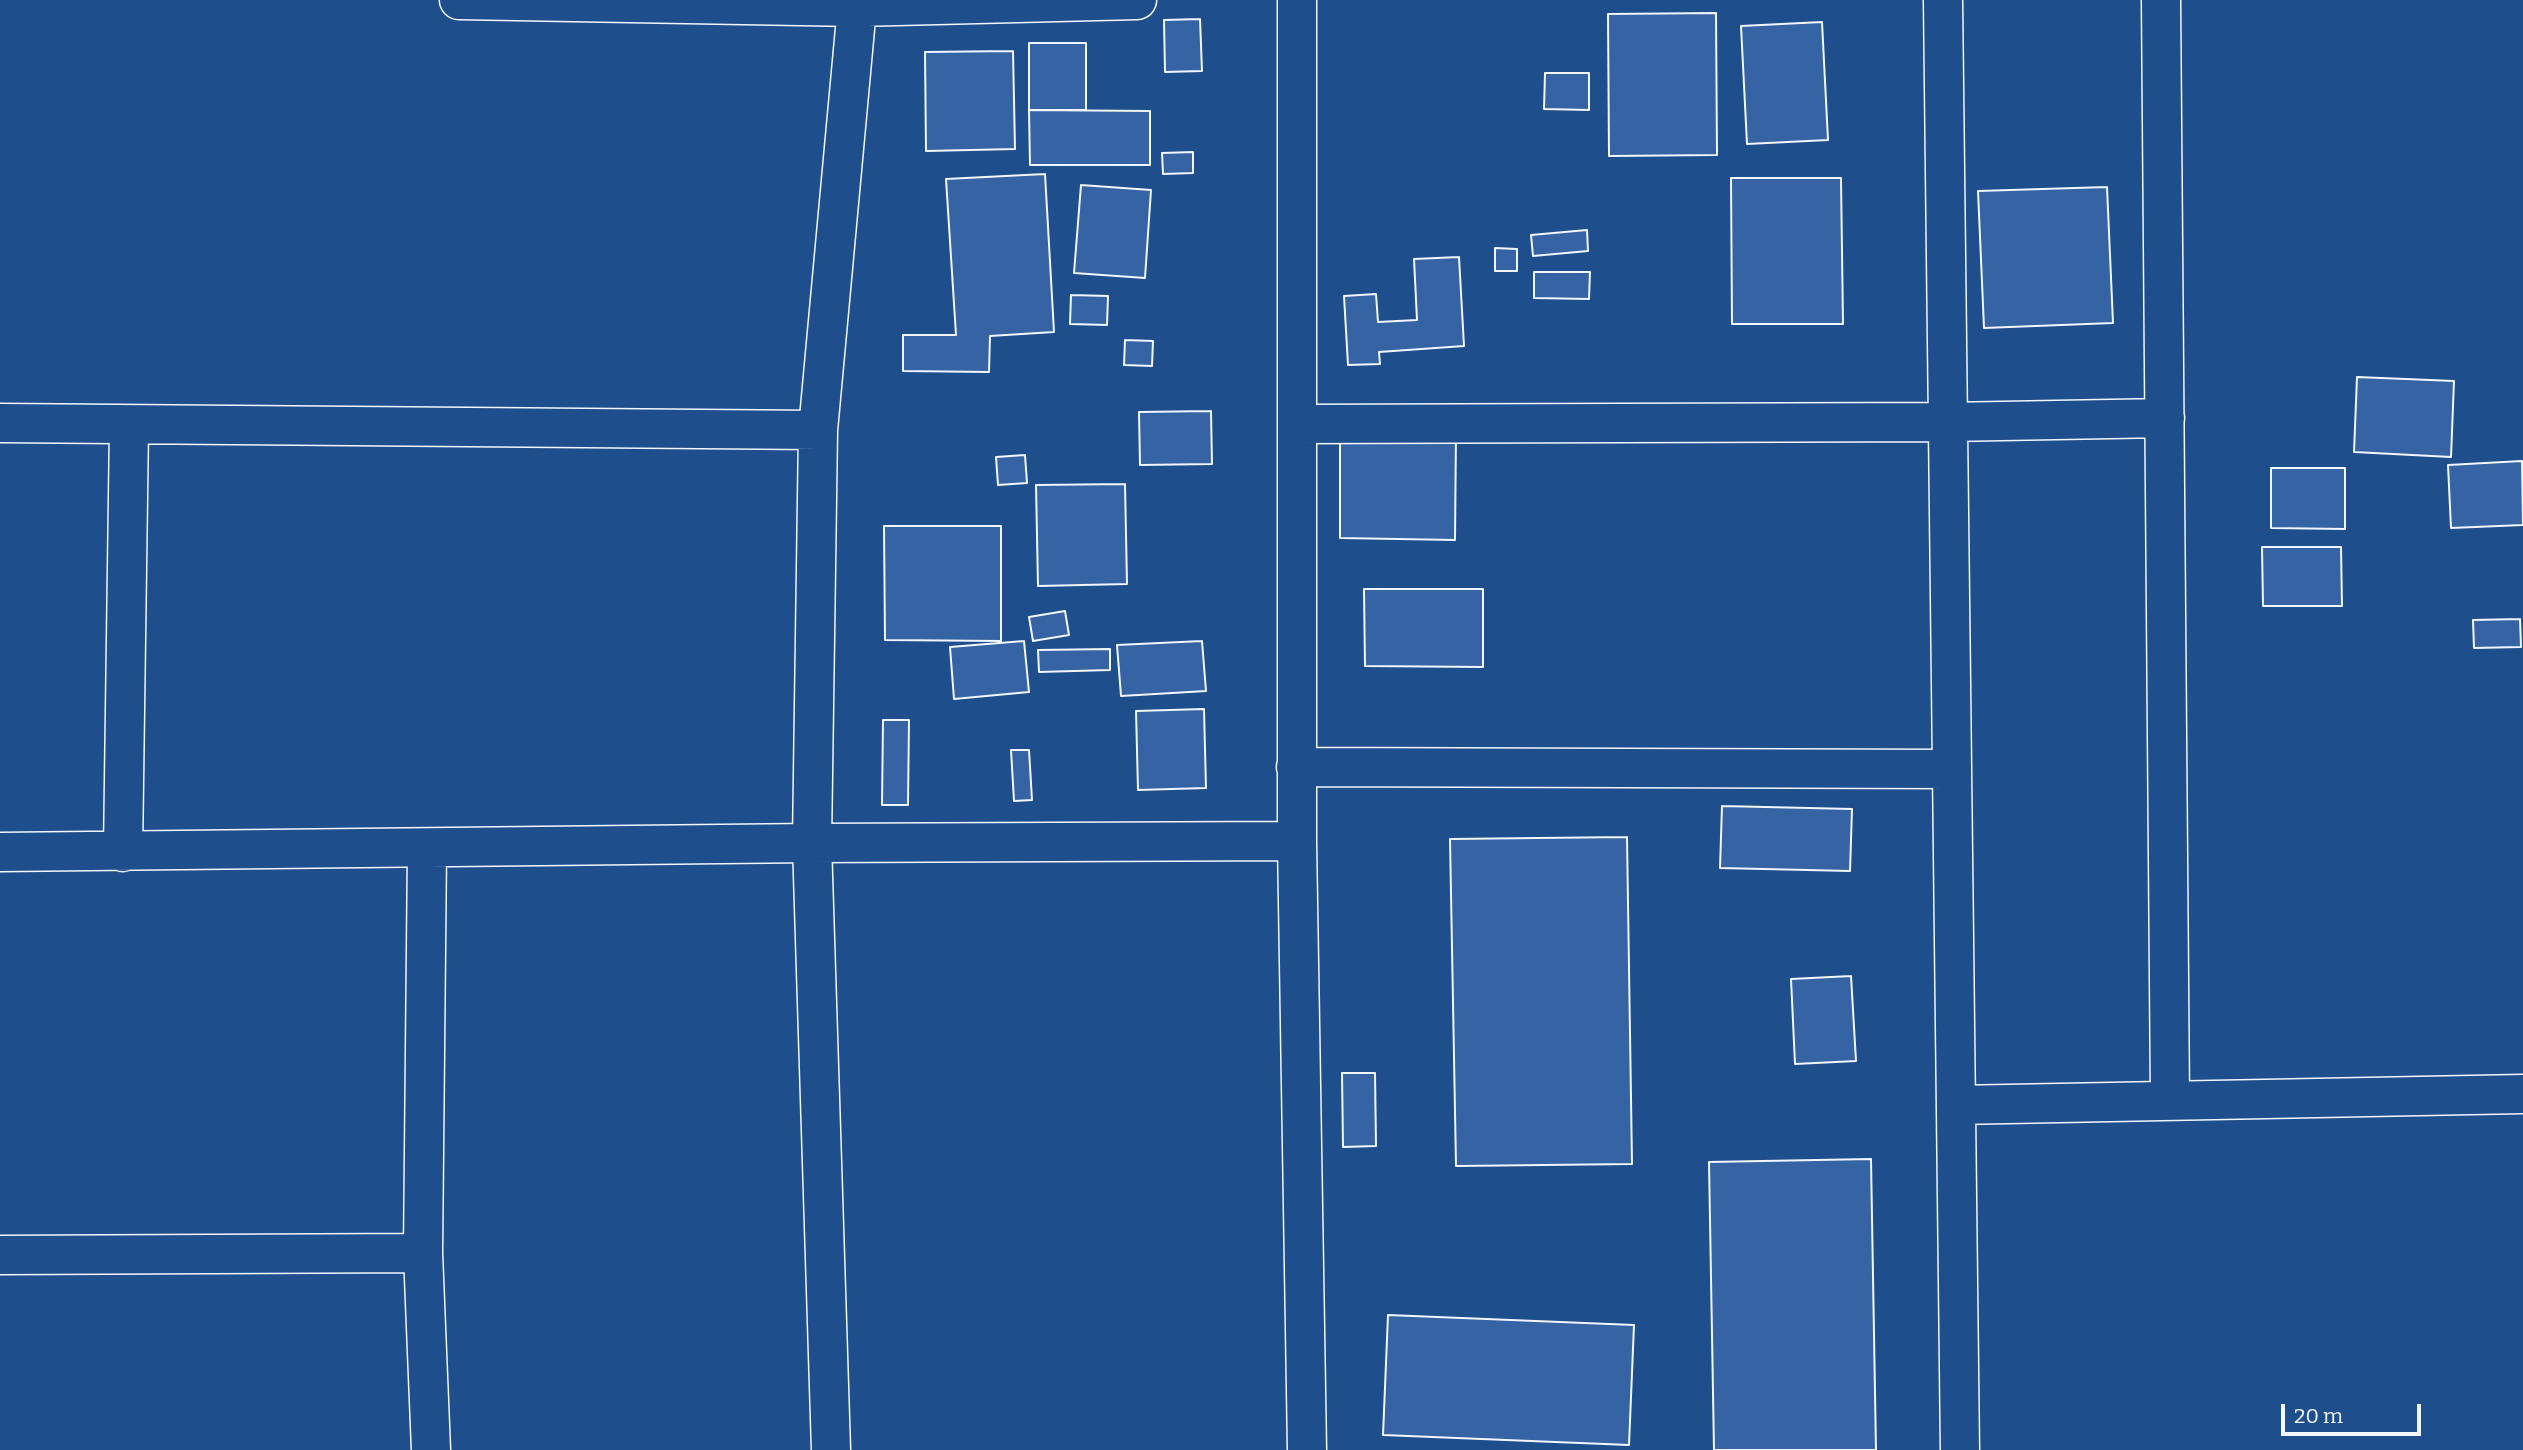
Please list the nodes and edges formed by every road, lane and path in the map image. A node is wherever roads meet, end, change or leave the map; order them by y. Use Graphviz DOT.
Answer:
graph roads {
  1 [pos="459,0"];
  2 [pos="1137,0"];
  3 [pos="1297,0"];
  4 [pos="1943,0"];
  5 [pos="2161,0"];
  6 [pos="857,6"];
  7 [pos="2165,418"];
  8 [pos="1948,422"];
  9 [pos="0,424"];
  10 [pos="1297,424"];
  11 [pos="129,426"];
  12 [pos="818,430"];
  13 [pos="1296,767"];
  14 [pos="1952,769"];
  15 [pos="1297,841"];
  16 [pos="812,843"];
  17 [pos="427,848"];
  18 [pos="0,852"];
  19 [pos="123,852"];
  20 [pos="2523,1094"];
  21 [pos="2170,1100"];
  22 [pos="1956,1105"];
  23 [pos="423,1253"];
  24 [pos="0,1255"];
  25 [pos="431,1450"];
  26 [pos="831,1450"];
  27 [pos="1307,1450"];
  28 [pos="1960,1450"];
  1 -- 6 [label="street"];
  2 -- 6 [label="street"];
  3 -- 10 [label="street"];
  4 -- 8 [label="street"];
  5 -- 7 [label="street"];
  6 -- 12 [label="street"];
  7 -- 8 [label="street"];
  7 -- 21 [label="street"];
  8 -- 10 [label="street"];
  8 -- 14 [label="street"];
  9 -- 11 [label="street"];
  10 -- 13 [label="street"];
  11 -- 12 [label="street"];
  11 -- 19 [label="street"];
  12 -- 16 [label="street"];
  13 -- 14 [label="street"];
  13 -- 15 [label="street"];
  14 -- 22 [label="street"];
  15 -- 16 [label="street"];
  15 -- 27 [label="street"];
  16 -- 17 [label="street"];
  16 -- 26 [label="street"];
  17 -- 19 [label="street"];
  17 -- 23 [label="street"];
  18 -- 19 [label="street"];
  20 -- 21 [label="street"];
  21 -- 22 [label="street"];
  22 -- 28 [label="street"];
  23 -- 24 [label="street"];
  23 -- 25 [label="street"];
}
